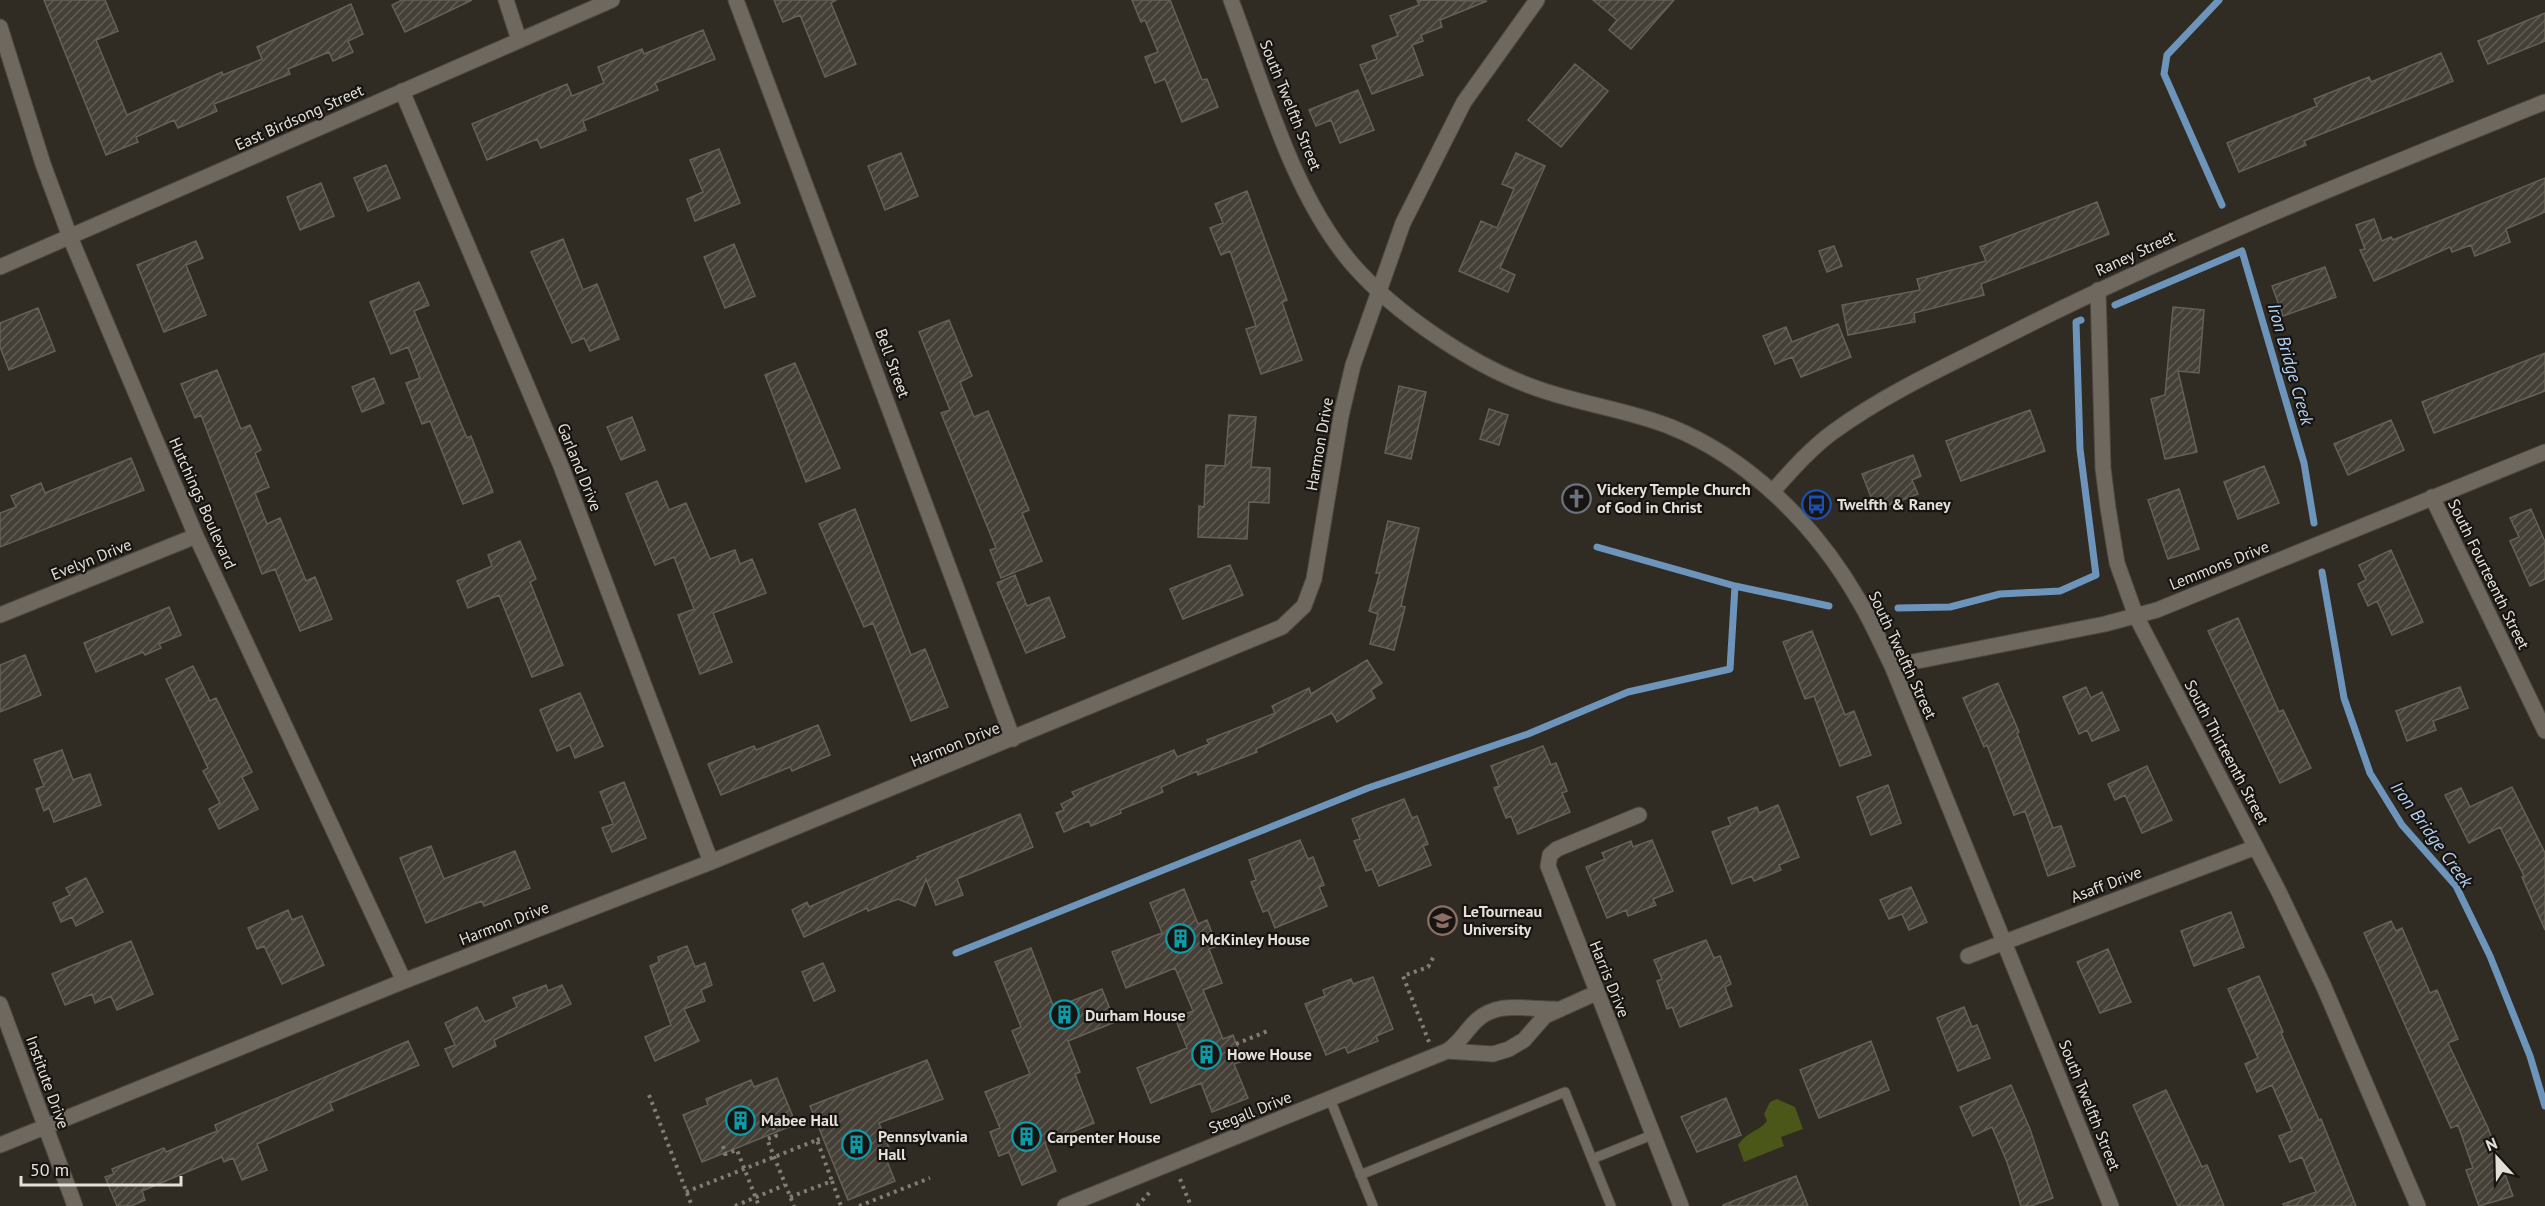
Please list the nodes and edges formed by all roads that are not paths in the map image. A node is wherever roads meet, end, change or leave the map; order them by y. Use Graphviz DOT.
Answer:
graph roads {
  1 [pos="506,0"];
  2 [pos="612,0"];
  3 [pos="736,0"];
  4 [pos="1231,0"];
  5 [pos="1537,0"];
  6 [pos="0,27"];
  7 [pos="519,40"];
  8 [pos="402,92"];
  9 [pos="2545,102"];
  10 [pos="70,237"];
  11 [pos="0,267"];
  12 [pos="2098,290"];
  13 [pos="1380,291"];
  14 [pos="2545,452"];
  15 [pos="1772,492"];
  16 [pos="2432,497"];
  17 [pos="196,536"];
  18 [pos="0,615"];
  19 [pos="2136,616"];
  20 [pos="1892,666"];
  21 [pos="2545,731"];
  22 [pos="1013,739"];
  23 [pos="1639,815"];
  24 [pos="2256,847"];
  25 [pos="711,862"];
  26 [pos="2005,942"];
  27 [pos="1968,956"];
  28 [pos="404,981"];
  29 [pos="1596,993"];
  30 [pos="0,1004"];
  31 [pos="1555,1010"];
  32 [pos="1447,1051"];
  33 [pos="1330,1099"];
  34 [pos="45,1127"];
  35 [pos="1652,1135"];
  36 [pos="0,1145"];
  37 [pos="1592,1159"];
  38 [pos="1360,1175"];
  39 [pos="75,1206"];
  40 [pos="1065,1206"];
  41 [pos="1373,1206"];
  42 [pos="1611,1206"];
  43 [pos="1681,1206"];
  44 [pos="2111,1206"];
  45 [pos="2418,1206"];
  1 -- 7 [label="street"];
  2 -- 7 [label="street, East Birdsong Street"];
  3 -- 22 [label="street, Bell Street"];
  4 -- 13 [label="street, South Twelfth Street"];
  5 -- 13 [label="street, Harmon Drive"];
  6 -- 10 [label="street, Hutchings Boulevard"];
  7 -- 8 [label="street, East Birdsong Street"];
  8 -- 10 [label="street, East Birdsong Street"];
  8 -- 25 [label="street, Garland Drive"];
  9 -- 12 [label="street, Raney Street"];
  10 -- 11 [label="street, East Birdsong Street"];
  10 -- 17 [label="street, Hutchings Boulevard"];
  12 -- 15 [label="street, Raney Street"];
  12 -- 19 [label="street, South Thirteenth Street"];
  13 -- 15 [label="street, South Twelfth Street"];
  13 -- 22 [label="street, Harmon Drive"];
  14 -- 16 [label="street, Lemmons Drive"];
  15 -- 20 [label="street, South Twelfth Street"];
  16 -- 19 [label="street, Lemmons Drive"];
  16 -- 21 [label="street, South Fourteenth Street"];
  17 -- 18 [label="street, Evelyn Drive"];
  17 -- 28 [label="street, Hutchings Boulevard"];
  19 -- 20 [label="street, Lemmons Drive"];
  19 -- 24 [label="street, South Thirteenth Street"];
  20 -- 26 [label="street, South Twelfth Street"];
  22 -- 25 [label="street, Harmon Drive"];
  23 -- 29 [label="street, Harris Drive"];
  24 -- 26 [label="street, Asaff Drive"];
  24 -- 45 [label="street, South Thirteenth Street"];
  25 -- 28 [label="street, Harmon Drive"];
  26 -- 27 [label="street, Asaff Drive"];
  26 -- 44 [label="street, South Twelfth Street"];
  28 -- 34 [label="street, Harmon Drive"];
  29 -- 31 [label="street, Stegall Drive"];
  29 -- 35 [label="street, Harris Drive"];
  30 -- 34 [label="street, Institute Drive"];
  31 -- 32 [label="street, Stegall Drive"];
  31 -- 32 [label="street, Stegall Drive"];
  32 -- 33 [label="street, Stegall Drive"];
  33 -- 38 [label="lane"];
  33 -- 40 [label="street, Stegall Drive"];
  34 -- 36 [label="street, Harmon Drive"];
  34 -- 39 [label="street, Institute Drive"];
  35 -- 37 [label="lane"];
  35 -- 43 [label="street, Harris Drive"];
  37 -- 38 [label="lane"];
  37 -- 42 [label="lane"];
  38 -- 41 [label="lane"];
}
